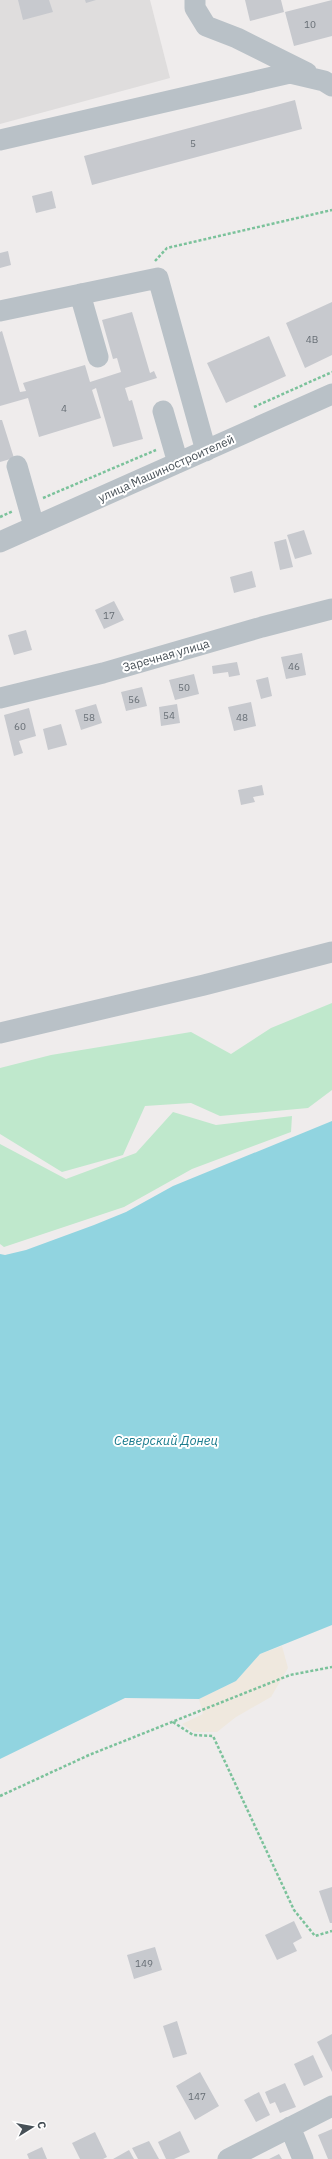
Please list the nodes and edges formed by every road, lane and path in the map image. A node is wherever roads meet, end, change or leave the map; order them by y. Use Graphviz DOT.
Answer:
graph roads {
  1 [pos="195,0"];
  2 [pos="328,84"];
  3 [pos="0,140"];
  4 [pos="332,210"];
  5 [pos="158,278"];
  6 [pos="80,294"];
  7 [pos="0,311"];
  8 [pos="98,357"];
  9 [pos="332,372"];
  10 [pos="332,379"];
  11 [pos="332,394"];
  12 [pos="249,410"];
  13 [pos="163,411"];
  14 [pos="226,441"];
  15 [pos="172,444"];
  16 [pos="206,450"];
  17 [pos="178,463"];
  18 [pos="17,466"];
  19 [pos="28,505"];
  20 [pos="0,517"];
  21 [pos="34,526"];
  22 [pos="0,542"];
  23 [pos="332,609"];
  24 [pos="0,698"];
  25 [pos="332,952"];
  26 [pos="0,1033"];
  27 [pos="332,1667"];
  28 [pos="173,1722"];
  29 [pos="0,1796"];
  30 [pos="332,1931"];
  31 [pos="332,2106"];
  32 [pos="290,2127"];
  33 [pos="228,2159"];
  34 [pos="303,2159"];
  1 -- 2 [label="street"];
  2 -- 3 [label="street"];
  4 -- 5 [label="path"];
  5 -- 6 [label="street"];
  5 -- 16 [label="street"];
  6 -- 7 [label="street"];
  6 -- 8 [label="street"];
  9 -- 12 [label="path"];
  10 -- 14 [label="street"];
  11 -- 14 [label="street, улица Машиностроителей"];
  13 -- 15 [label="street"];
  14 -- 16 [label="street, улица Машиностроителей"];
  15 -- 17 [label="street"];
  15 -- 19 [label="path"];
  16 -- 17 [label="street, улица Машиностроителей"];
  17 -- 21 [label="street, улица Машиностроителей"];
  18 -- 19 [label="street"];
  19 -- 20 [label="path"];
  19 -- 21 [label="street"];
  21 -- 22 [label="street, улица Машиностроителей"];
  23 -- 24 [label="street, Заречная улица"];
  25 -- 26 [label="street"];
  27 -- 28 [label="path"];
  28 -- 29 [label="path"];
  28 -- 30 [label="path"];
  31 -- 32 [label="street"];
  32 -- 33 [label="street"];
  32 -- 34 [label="street"];
}
